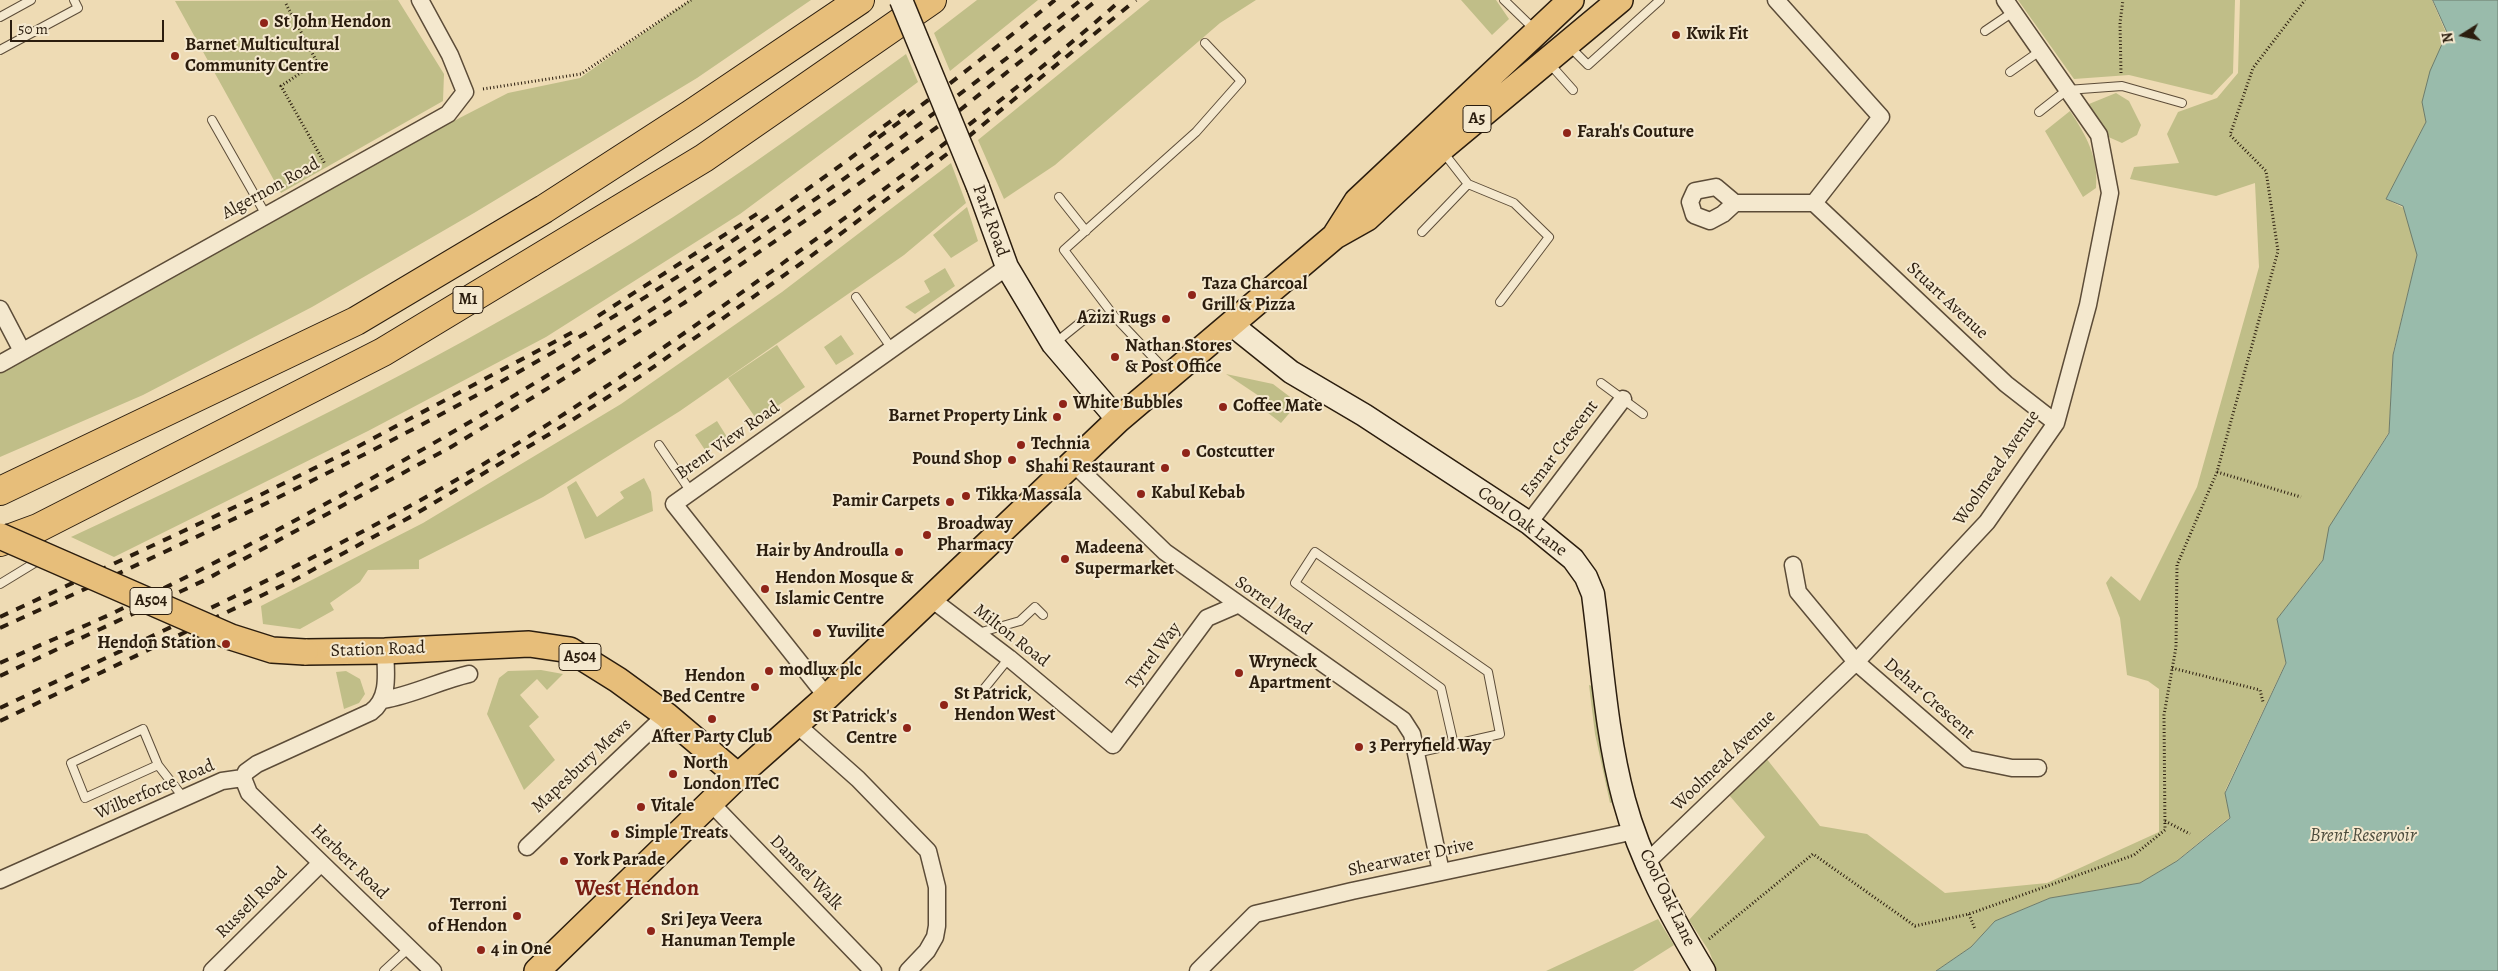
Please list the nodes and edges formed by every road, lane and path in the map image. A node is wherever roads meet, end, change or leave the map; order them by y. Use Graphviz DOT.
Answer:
graph roads {
  1 [pos="31,0"];
  2 [pos="74,0"];
  3 [pos="420,0"];
  4 [pos="691,0"];
  5 [pos="860,0"];
  6 [pos="901,0"];
  7 [pos="932,0"];
  8 [pos="1504,0"];
  9 [pos="1571,0"];
  10 [pos="1620,0"];
  11 [pos="1660,0"];
  12 [pos="1776,0"];
  13 [pos="2123,0"];
  14 [pos="2305,0"];
  15 [pos="286,4"];
  16 [pos="2009,6"];
  17 [pos="0,17"];
  18 [pos="1984,31"];
  19 [pos="1536,32"];
  20 [pos="1205,43"];
  21 [pos="1567,45"];
  22 [pos="0,50"];
  23 [pos="2040,51"];
  24 [pos="1547,62"];
  25 [pos="2010,72"];
  26 [pos="2122,86"];
  27 [pos="1572,90"];
  28 [pos="2067,90"];
  29 [pos="465,92"];
  30 [pos="2182,103"];
  31 [pos="2039,112"];
  32 [pos="212,120"];
  33 [pos="1441,149"];
  34 [pos="333,178"];
  35 [pos="1468,184"];
  36 [pos="1059,197"];
  37 [pos="1735,203"];
  38 [pos="1814,203"];
  39 [pos="266,215"];
  40 [pos="1086,231"];
  41 [pos="1422,232"];
  42 [pos="1335,236"];
  43 [pos="1007,267"];
  44 [pos="856,297"];
  45 [pos="1500,302"];
  46 [pos="0,309"];
  47 [pos="1090,314"];
  48 [pos="1231,324"];
  49 [pos="1053,344"];
  50 [pos="892,349"];
  51 [pos="22,351"];
  52 [pos="0,364"];
  53 [pos="1170,376"];
  54 [pos="1601,383"];
  55 [pos="1623,399"];
  56 [pos="1643,414"];
  57 [pos="1118,420"];
  58 [pos="2056,423"];
  59 [pos="659,445"];
  60 [pos="1073,463"];
  61 [pos="2217,472"];
  62 [pos="0,491"];
  63 [pos="691,492"];
  64 [pos="2301,497"];
  65 [pos="1529,524"];
  66 [pos="0,536"];
  67 [pos="0,542"];
  68 [pos="45,557"];
  69 [pos="1793,565"];
  70 [pos="0,584"];
  71 [pos="930,598"];
  72 [pos="1237,605"];
  73 [pos="1043,615"];
  74 [pos="977,634"];
  75 [pos="385,651"];
  76 [pos="1009,658"];
  77 [pos="1856,662"];
  78 [pos="2172,668"];
  79 [pos="469,674"];
  80 [pos="978,695"];
  81 [pos="827,697"];
  82 [pos="383,700"];
  83 [pos="2263,702"];
  84 [pos="666,715"];
  85 [pos="796,724"];
  86 [pos="1454,744"];
  87 [pos="1114,745"];
  88 [pos="1416,753"];
  89 [pos="158,765"];
  90 [pos="2038,768"];
  91 [pos="738,776"];
  92 [pos="243,778"];
  93 [pos="183,797"];
  94 [pos="710,802"];
  95 [pos="2165,821"];
  96 [pos="1634,831"];
  97 [pos="2190,834"];
  98 [pos="527,847"];
  99 [pos="1647,862"];
  100 [pos="320,864"];
  101 [pos="1441,872"];
  102 [pos="0,880"];
  103 [pos="1969,914"];
  104 [pos="1975,929"];
  105 [pos="410,947"];
  106 [pos="1699,962"];
  107 [pos="212,971"];
  108 [pos="384,971"];
  109 [pos="432,971"];
  110 [pos="537,971"];
  111 [pos="873,971"];
  112 [pos="908,971"];
  113 [pos="1198,971"];
  1 -- 17 [label="lane"];
  2 -- 22 [label="lane"];
  3 -- 29 [label="street"];
  4 -- 29 [label="path"];
  5 -- 62 [label="highway, M1"];
  6 -- 43 [label="street, Park Road, bridge"];
  7 -- 67 [label="highway, M1"];
  8 -- 19 [label="lane"];
  9 -- 19 [label="main road, A5"];
  10 -- 21 [label="main road, A5"];
  11 -- 21 [label="lane"];
  12 -- 38 [label="street"];
  13 -- 26 [label="path"];
  14 -- 61 [label="path"];
  15 -- 34 [label="path"];
  16 -- 18 [label="lane"];
  16 -- 23 [label="street, Woolmead Avenue"];
  19 -- 42 [label="main road, A5"];
  20 -- 40 [label="lane"];
  21 -- 24 [label="main road, A5"];
  23 -- 25 [label="lane"];
  23 -- 28 [label="street, Woolmead Avenue"];
  24 -- 27 [label="lane"];
  24 -- 33 [label="main road, A5"];
  26 -- 28 [label="lane"];
  26 -- 30 [label="lane"];
  28 -- 31 [label="lane"];
  28 -- 58 [label="street, Woolmead Avenue"];
  29 -- 34 [label="street, Algernon Road"];
  32 -- 39 [label="lane"];
  33 -- 35 [label="lane"];
  33 -- 42 [label="main road, A5"];
  34 -- 39 [label="street, Algernon Road"];
  35 -- 41 [label="lane"];
  35 -- 45 [label="lane"];
  36 -- 40 [label="lane"];
  37 -- 38 [label="street"];
  38 -- 58 [label="street, Stuart Avenue"];
  39 -- 51 [label="street, Algernon Road"];
  40 -- 53 [label="lane"];
  42 -- 48 [label="main road, A5"];
  43 -- 49 [label="street, Park Road"];
  43 -- 50 [label="street, Brent View Road"];
  44 -- 50 [label="lane"];
  46 -- 51 [label="street"];
  47 -- 49 [label="lane"];
  48 -- 53 [label="main road, A5"];
  48 -- 65 [label="street, Cool Oak Lane"];
  49 -- 57 [label="street, Park Road"];
  50 -- 63 [label="street, Brent View Road"];
  51 -- 52 [label="street, Algernon Road"];
  53 -- 57 [label="main road, A5"];
  54 -- 55 [label="lane"];
  55 -- 56 [label="lane"];
  55 -- 65 [label="street, Esmar Crescent"];
  57 -- 60 [label="main road, A5"];
  58 -- 77 [label="street, Woolmead Avenue"];
  59 -- 63 [label="lane"];
  60 -- 71 [label="main road, A5"];
  60 -- 72 [label="street, Sorrel Mead"];
  61 -- 64 [label="path"];
  61 -- 78 [label="path"];
  63 -- 81 [label="street, Brent View Road"];
  65 -- 96 [label="street, Cool Oak Lane"];
  66 -- 68 [label="main road, Station Road / A504, bridge"];
  68 -- 70 [label="lane"];
  68 -- 75 [label="main road, Station Road / A504, bridge"];
  69 -- 77 [label="street, Dehar Crescent"];
  71 -- 74 [label="street, Milton Road"];
  71 -- 81 [label="main road, A5"];
  72 -- 87 [label="street, Tyrrel Way"];
  72 -- 88 [label="street, Sorrel Mead"];
  73 -- 74 [label="lane"];
  74 -- 76 [label="street, Milton Road"];
  75 -- 82 [label="street"];
  75 -- 84 [label="main road, Station Road / A504"];
  76 -- 80 [label="lane"];
  76 -- 87 [label="street, Milton Road"];
  77 -- 90 [label="street, Dehar Crescent"];
  77 -- 99 [label="street, Woolmead Avenue"];
  78 -- 83 [label="path"];
  78 -- 95 [label="path"];
  79 -- 82 [label="street"];
  81 -- 85 [label="main road, A5"];
  82 -- 92 [label="street, Wilberforce Road"];
  84 -- 91 [label="main road, Station Road / A504"];
  84 -- 98 [label="street, Mapesbury Mews"];
  85 -- 91 [label="main road, A5"];
  85 -- 112 [label="street"];
  86 -- 86 [label="lane"];
  86 -- 88 [label="lane"];
  88 -- 101 [label="street, Sorrel Mead"];
  89 -- 89 [label="lane"];
  89 -- 93 [label="lane"];
  91 -- 94 [label="main road, A5"];
  92 -- 93 [label="street, Wilberforce Road"];
  92 -- 100 [label="street, Herbert Road"];
  93 -- 102 [label="street, Wilberforce Road"];
  94 -- 110 [label="main road, A5"];
  94 -- 111 [label="street, Damsel Walk"];
  95 -- 97 [label="path"];
  95 -- 103 [label="path"];
  96 -- 99 [label="street, Cool Oak Lane"];
  96 -- 101 [label="street, Shearwater Drive"];
  99 -- 106 [label="street, Cool Oak Lane"];
  100 -- 105 [label="street, Herbert Road"];
  100 -- 107 [label="street, Russell Road"];
  101 -- 113 [label="street, Shearwater Drive"];
  103 -- 104 [label="path"];
  103 -- 106 [label="path"];
  105 -- 108 [label="lane"];
  105 -- 109 [label="street, Herbert Road"];
}
